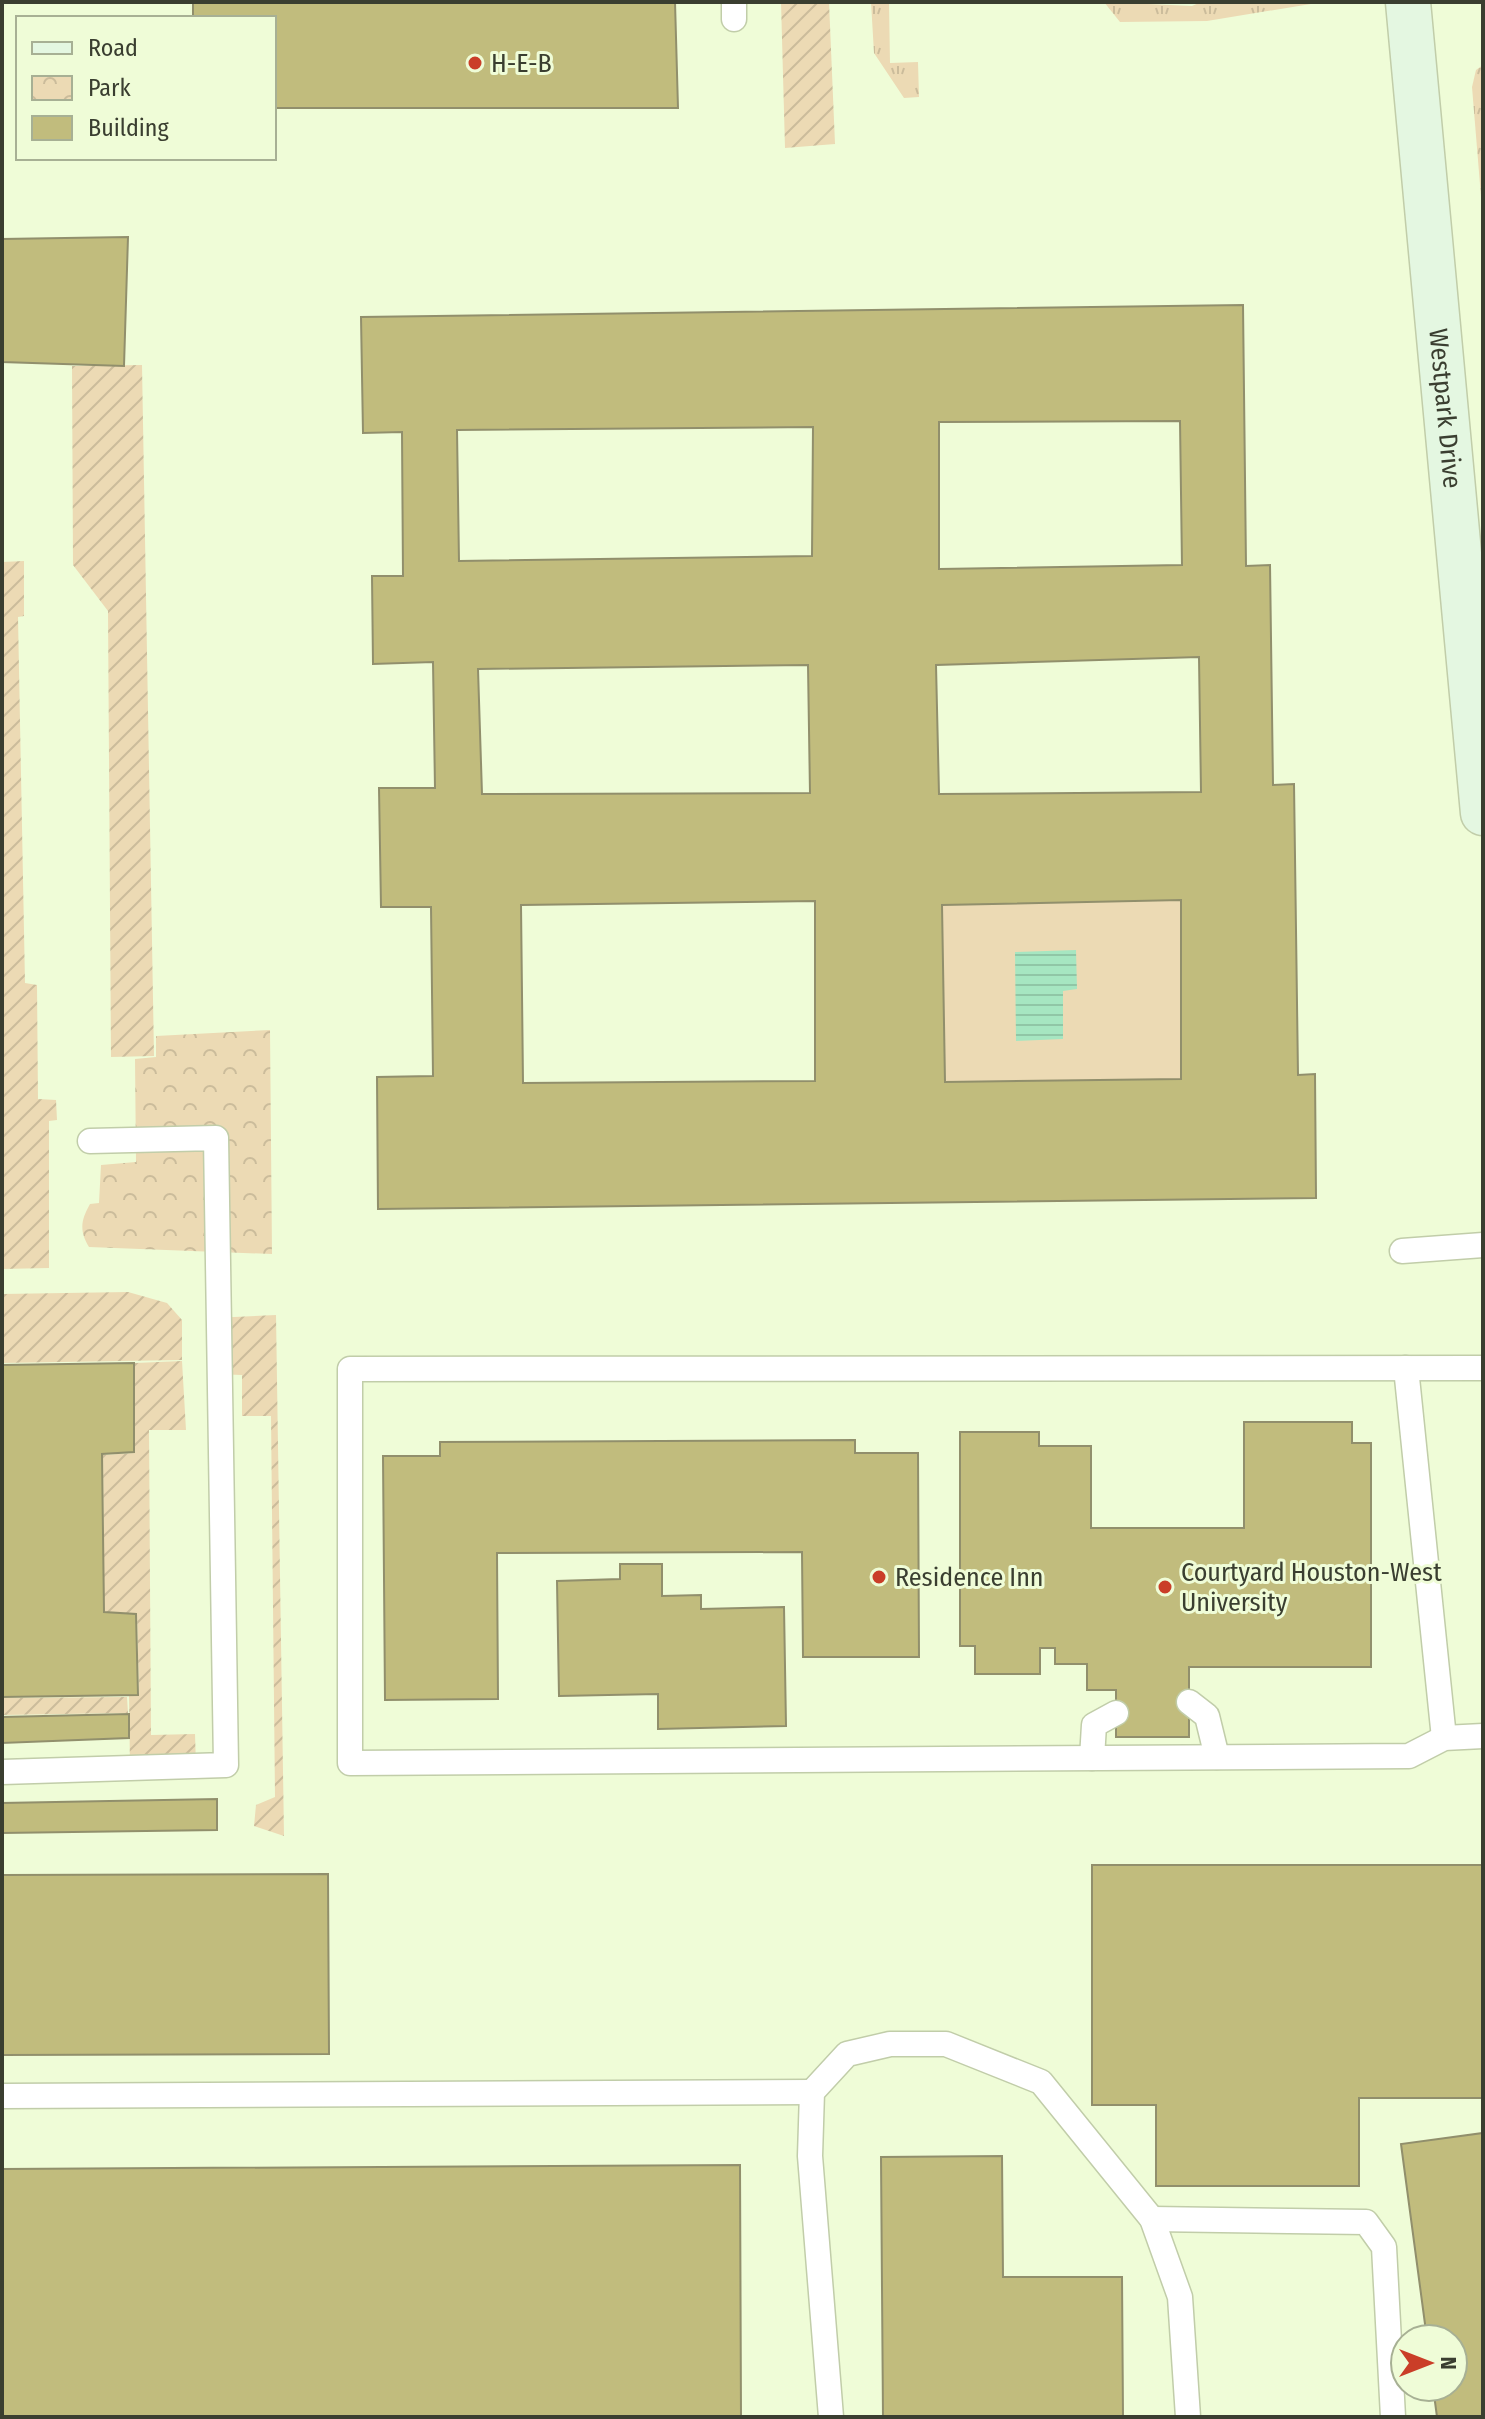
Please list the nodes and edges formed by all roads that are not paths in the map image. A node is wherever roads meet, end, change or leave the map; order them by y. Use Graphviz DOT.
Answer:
graph roads {
  1 [pos="1408,2"];
  2 [pos="1483,813"];
  3 [pos="90,1141"];
  4 [pos="1483,1245"];
  5 [pos="1402,1251"];
  6 [pos="1406,1368"];
  7 [pos="1483,1368"];
  8 [pos="1189,1702"];
  9 [pos="1116,1713"];
  10 [pos="1483,1736"];
  11 [pos="1444,1738"];
  12 [pos="1217,1757"];
  13 [pos="1092,1758"];
  14 [pos="2,1772"];
  15 [pos="812,2092"];
  16 [pos="2,2096"];
  17 [pos="1152,2219"];
  18 [pos="831,2417"];
  19 [pos="1188,2417"];
  20 [pos="1393,2417"];
  1 -- 2 [label="main road, Westpark Drive"];
  3 -- 14 [label="lane"];
  4 -- 5 [label="lane"];
  6 -- 7 [label="lane"];
  6 -- 11 [label="lane"];
  6 -- 13 [label="lane"];
  8 -- 12 [label="lane"];
  9 -- 13 [label="lane"];
  10 -- 11 [label="lane"];
  11 -- 12 [label="lane"];
  12 -- 13 [label="lane"];
  15 -- 16 [label="lane"];
  15 -- 17 [label="lane"];
  15 -- 18 [label="lane"];
  17 -- 19 [label="lane"];
  17 -- 20 [label="lane"];
}
